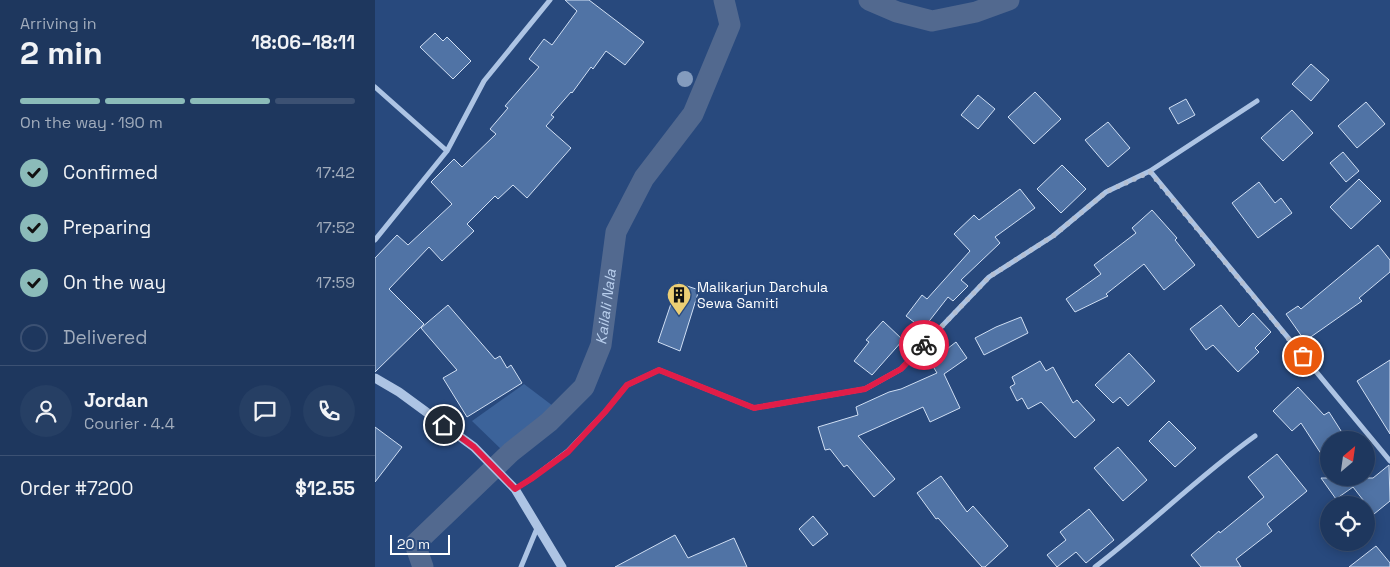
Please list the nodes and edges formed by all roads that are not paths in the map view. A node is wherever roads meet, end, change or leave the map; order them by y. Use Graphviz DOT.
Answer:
graph roads {
  1 [pos="550,0"];
  2 [pos="375,87"];
  3 [pos="1257,101"];
  4 [pos="447,150"];
  5 [pos="1150,172"];
  6 [pos="375,240"];
  7 [pos="375,378"];
  8 [pos="1255,436"];
  9 [pos="1390,462"];
  10 [pos="514,488"];
  11 [pos="537,526"];
  12 [pos="521,567"];
  13 [pos="562,567"];
  14 [pos="1095,567"];
  1 -- 4 [label="street"];
  2 -- 4 [label="street"];
  3 -- 5 [label="street"];
  4 -- 6 [label="street"];
  5 -- 9 [label="street"];
  5 -- 10 [label="street"];
  7 -- 10 [label="street"];
  8 -- 14 [label="street"];
  10 -- 11 [label="street"];
  11 -- 12 [label="street"];
  11 -- 13 [label="street"];
}
